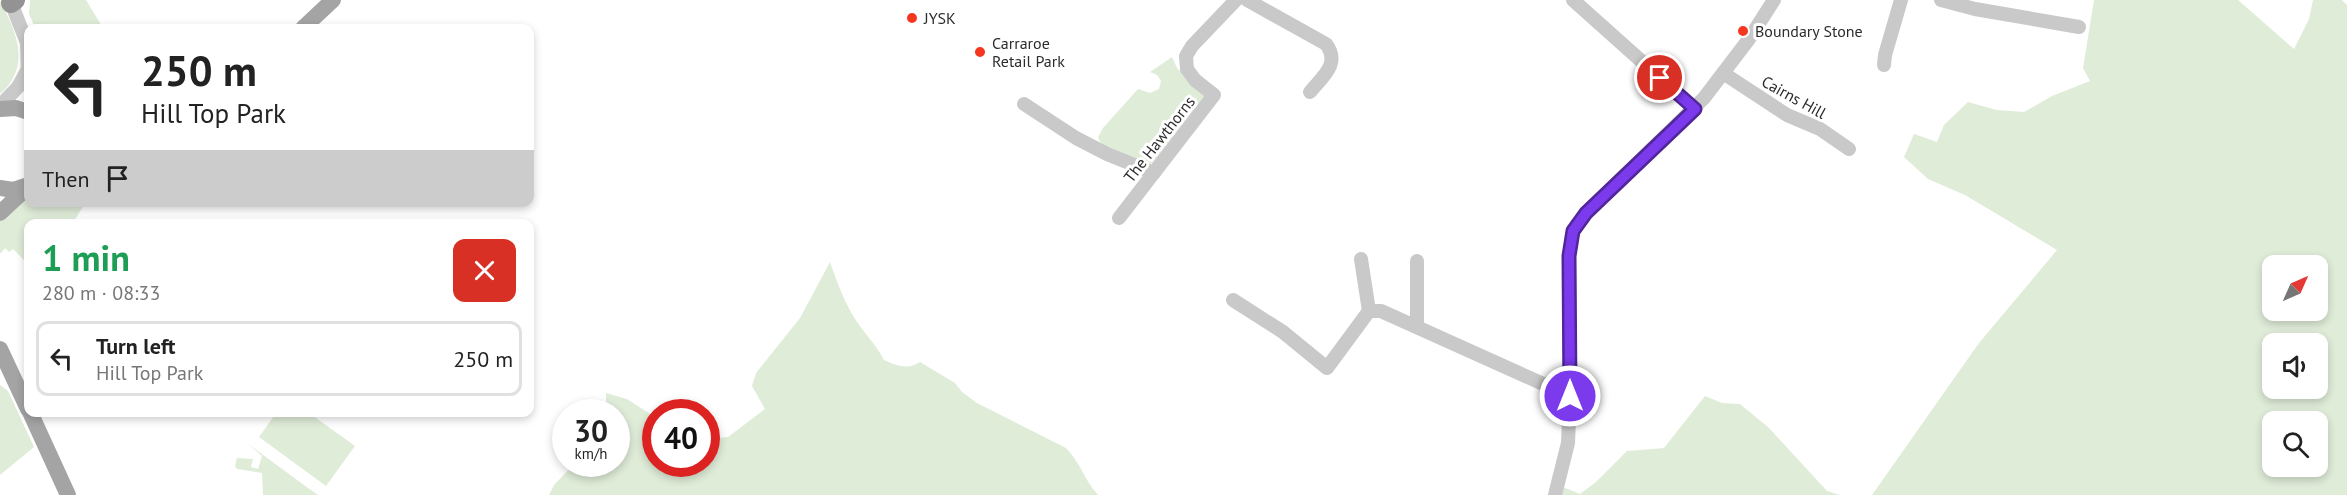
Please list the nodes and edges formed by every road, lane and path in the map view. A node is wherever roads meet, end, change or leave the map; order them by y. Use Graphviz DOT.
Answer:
graph roads {
  1 [pos="333,0"];
  2 [pos="1236,0"];
  3 [pos="1247,0"];
  4 [pos="1573,0"];
  5 [pos="1774,0"];
  6 [pos="1901,0"];
  7 [pos="1941,0"];
  8 [pos="12,1"];
  9 [pos="307,24"];
  10 [pos="2079,27"];
  11 [pos="24,35"];
  12 [pos="1884,65"];
  13 [pos="1723,73"];
  14 [pos="24,78"];
  15 [pos="1310,92"];
  16 [pos="1024,104"];
  17 [pos="0,107"];
  18 [pos="1695,109"];
  19 [pos="24,111"];
  20 [pos="1849,149"];
  21 [pos="1154,173"];
  22 [pos="24,187"];
  23 [pos="0,188"];
  24 [pos="24,190"];
  25 [pos="0,213"];
  26 [pos="1119,218"];
  27 [pos="1361,259"];
  28 [pos="1417,261"];
  29 [pos="1233,300"];
  30 [pos="1369,311"];
  31 [pos="1417,327"];
  32 [pos="0,349"];
  33 [pos="0,378"];
  34 [pos="16,382"];
  35 [pos="1570,396"];
  36 [pos="24,400"];
  37 [pos="32,417"];
  38 [pos="68,495"];
  39 [pos="1555,495"];
  1 -- 9 [label="main road"];
  2 -- 21 [label="street, The Hawthorns"];
  3 -- 15 [label="street"];
  4 -- 18 [label="street"];
  5 -- 13 [label="street"];
  6 -- 12 [label="street"];
  7 -- 10 [label="street"];
  8 -- 11 [label="street"];
  13 -- 18 [label="street"];
  13 -- 20 [label="street, Cairns Hill"];
  14 -- 17 [label="street"];
  16 -- 21 [label="street"];
  17 -- 19 [label="main road"];
  18 -- 35 [label="street"];
  21 -- 26 [label="street, The Hawthorns"];
  22 -- 23 [label="main road"];
  24 -- 25 [label="main road"];
  27 -- 30 [label="street"];
  28 -- 31 [label="street"];
  29 -- 30 [label="street"];
  30 -- 31 [label="street"];
  31 -- 35 [label="street"];
  32 -- 34 [label="main road"];
  33 -- 34 [label="main road"];
  34 -- 36 [label="main road"];
  35 -- 39 [label="street"];
  37 -- 38 [label="main road"];
}
